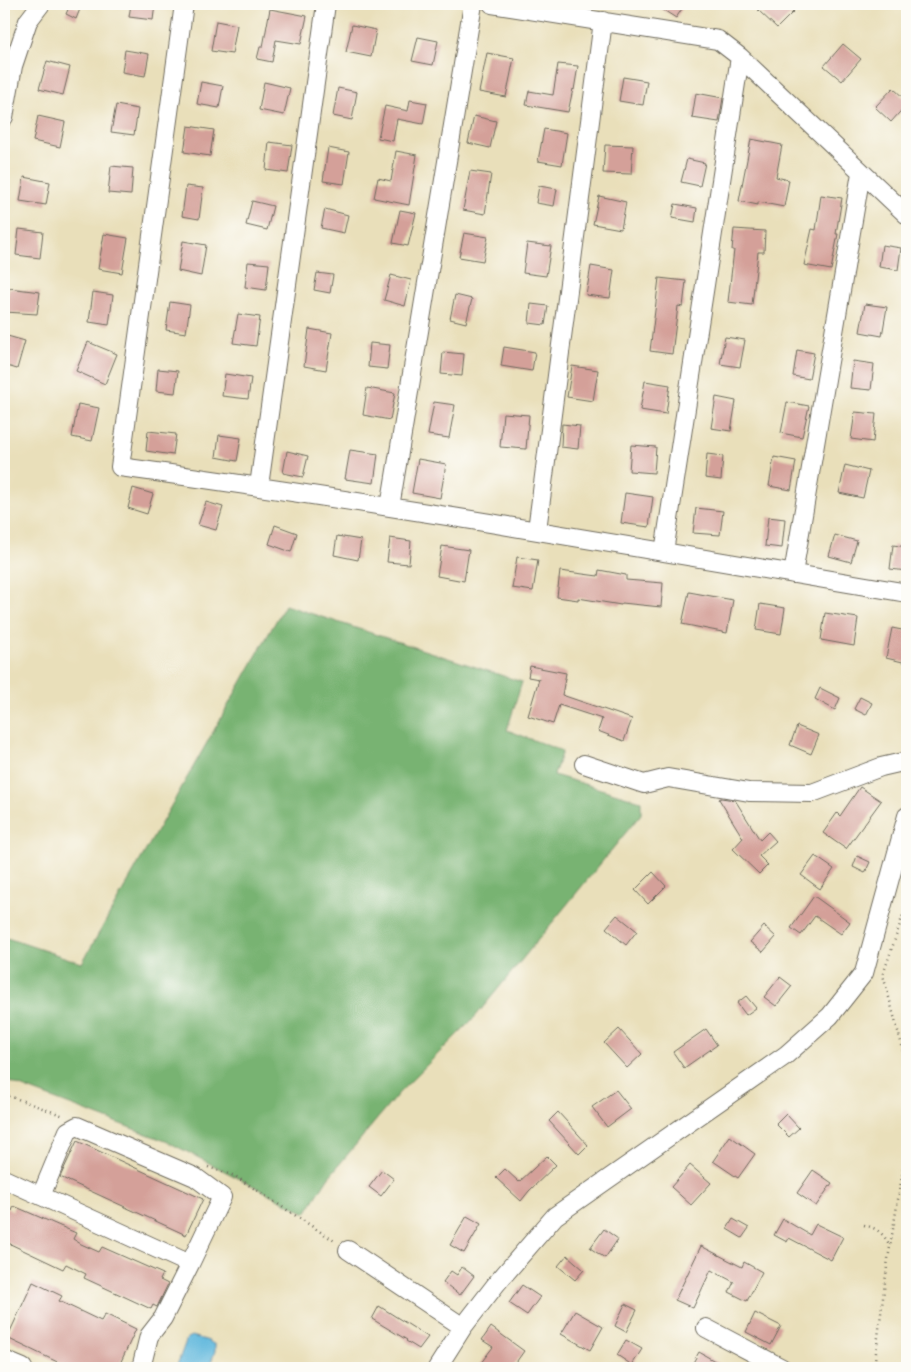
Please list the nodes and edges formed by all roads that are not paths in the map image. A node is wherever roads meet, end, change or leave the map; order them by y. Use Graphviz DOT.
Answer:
graph roads {
  1 [pos="41,4"];
  2 [pos="184,4"];
  3 [pos="326,4"];
  4 [pos="473,4"];
  5 [pos="492,4"];
  6 [pos="603,20"];
  7 [pos="740,57"];
  8 [pos="4,117"];
  9 [pos="861,173"];
  10 [pos="907,215"];
  11 [pos="259,486"];
  12 [pos="390,507"];
  13 [pos="538,530"];
  14 [pos="664,552"];
  15 [pos="793,574"];
  16 [pos="907,594"];
  17 [pos="907,761"];
  18 [pos="584,764"];
  19 [pos="907,816"];
  20 [pos="4,1179"];
  21 [pos="41,1196"];
  22 [pos="348,1250"];
  23 [pos="190,1264"];
  24 [pos="463,1327"];
  25 [pos="706,1328"];
  26 [pos="4,1360"];
  27 [pos="23,1368"];
  28 [pos="141,1368"];
  29 [pos="438,1368"];
  30 [pos="782,1368"];
  1 -- 8 [label="street"];
  2 -- 11 [label="street"];
  3 -- 11 [label="street"];
  4 -- 12 [label="street"];
  5 -- 6 [label="street"];
  6 -- 7 [label="street"];
  6 -- 13 [label="street"];
  7 -- 9 [label="street"];
  7 -- 14 [label="street"];
  9 -- 10 [label="street"];
  9 -- 15 [label="street"];
  11 -- 12 [label="street"];
  12 -- 13 [label="street"];
  13 -- 14 [label="street"];
  14 -- 15 [label="street"];
  15 -- 16 [label="street"];
  17 -- 18 [label="street"];
  19 -- 24 [label="street"];
  20 -- 21 [label="street"];
  21 -- 23 [label="street"];
  21 -- 23 [label="street"];
  22 -- 24 [label="street"];
  23 -- 28 [label="street"];
  24 -- 29 [label="street"];
  25 -- 30 [label="street"];
  26 -- 27 [label="street"];
}
